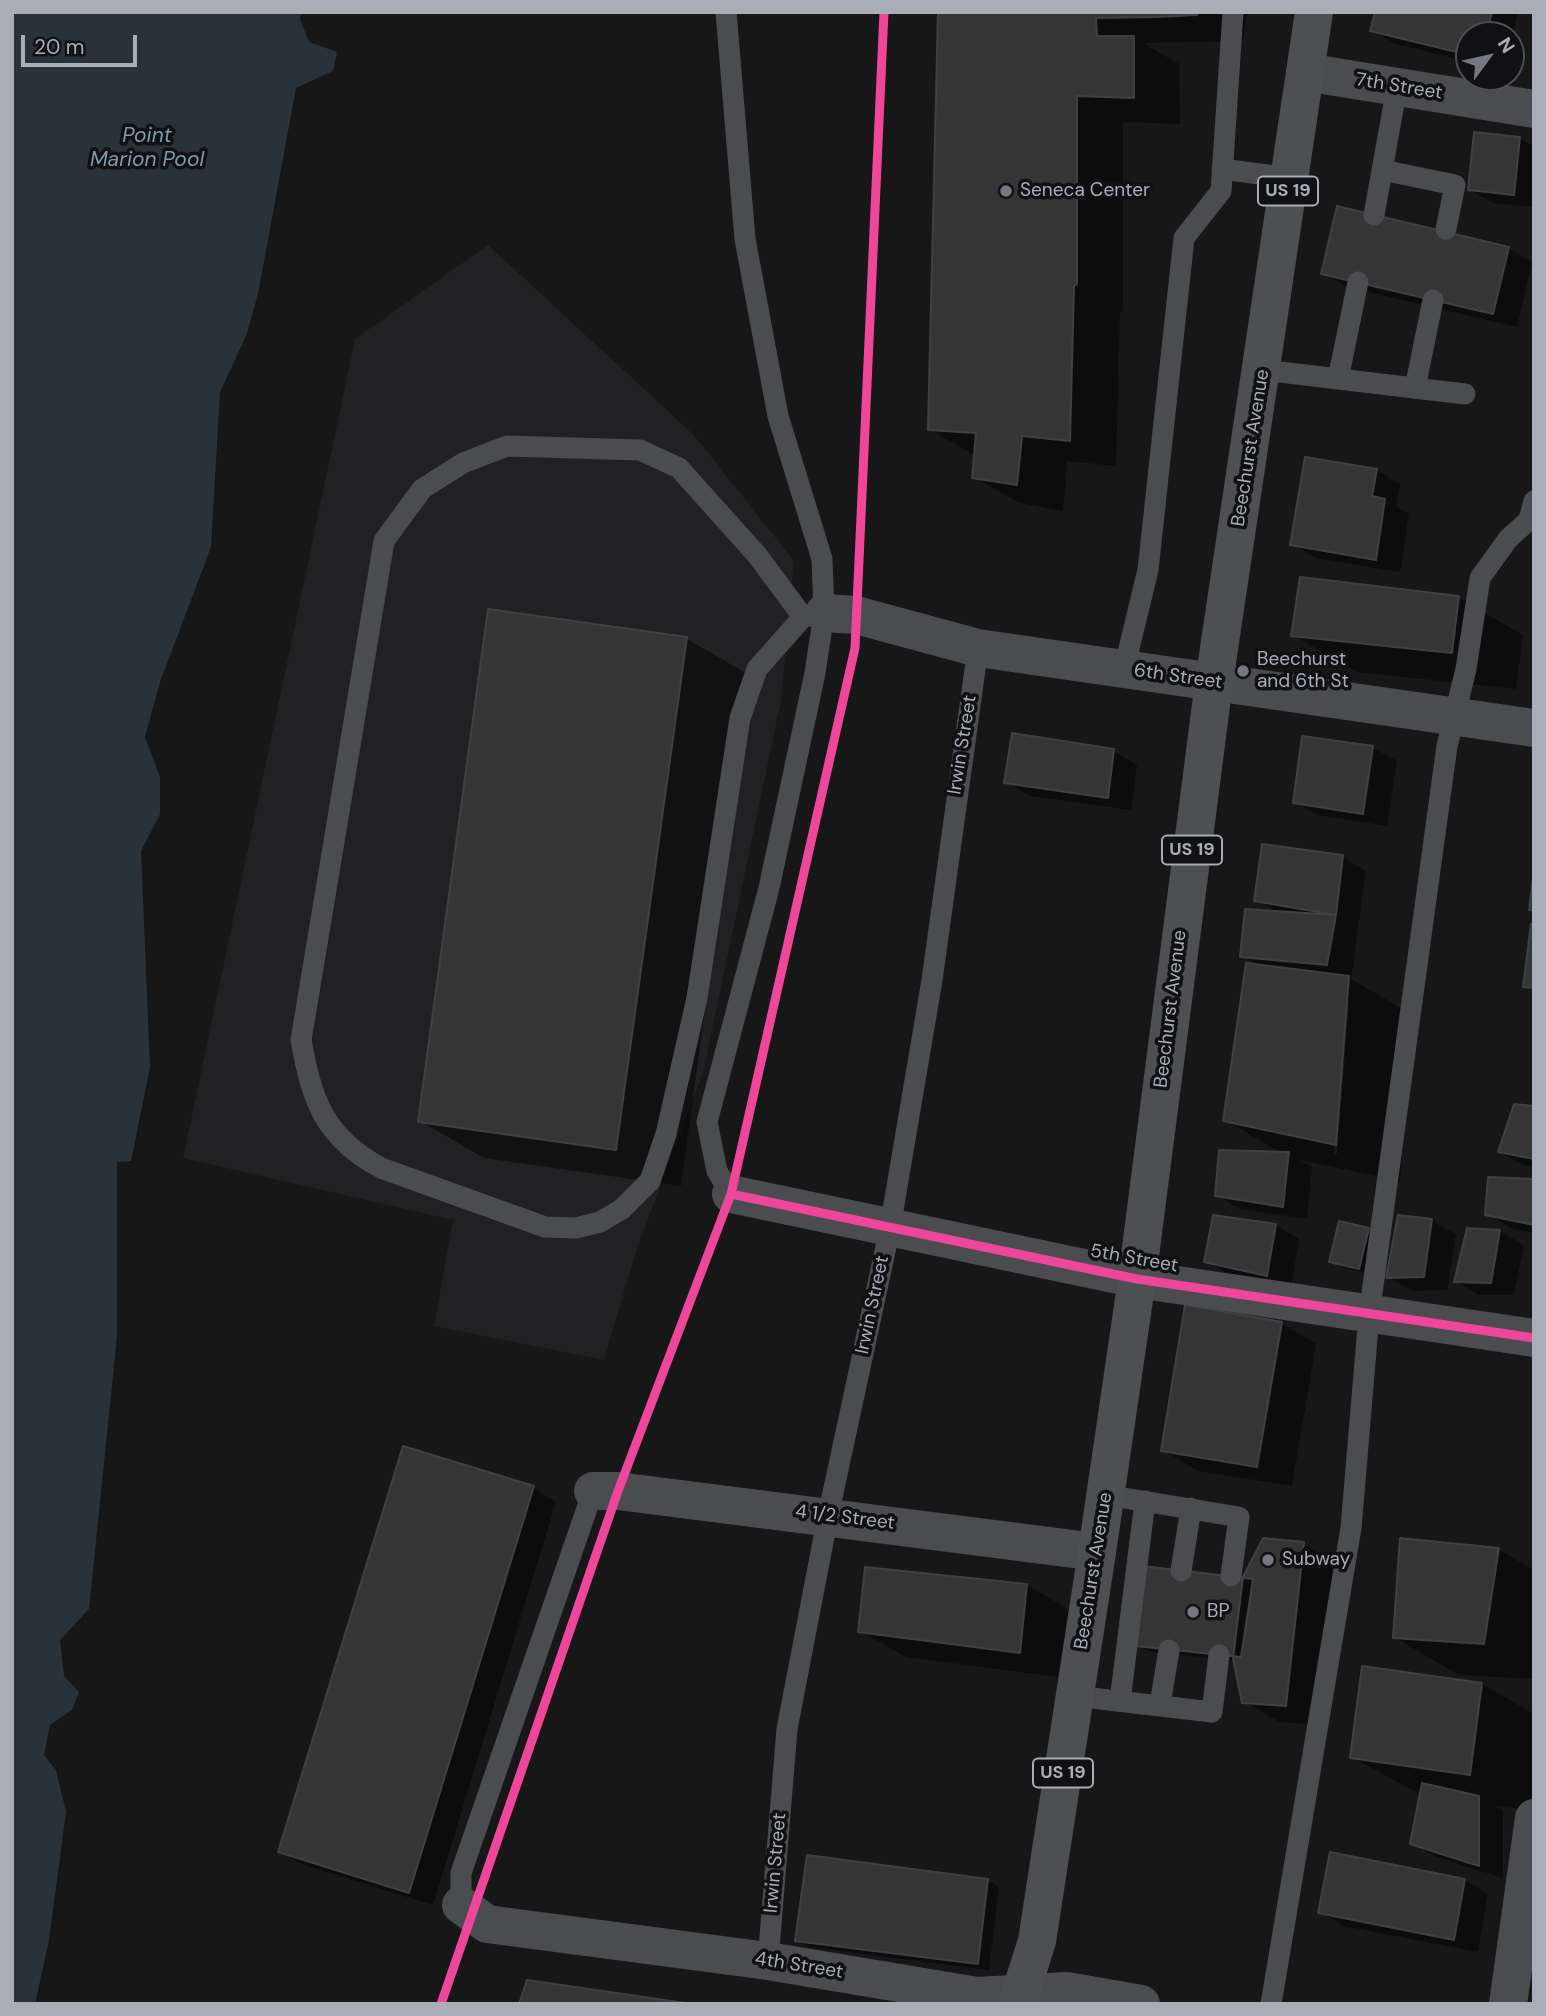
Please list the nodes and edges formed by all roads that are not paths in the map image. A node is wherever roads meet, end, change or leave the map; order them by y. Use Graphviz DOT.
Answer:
graph roads {
  1 [pos="726,12"];
  2 [pos="1233,12"];
  3 [pos="1314,12"];
  4 [pos="1305,72"];
  5 [pos="1398,87"];
  6 [pos="1534,109"];
  7 [pos="1222,169"];
  8 [pos="1382,170"];
  9 [pos="1290,178"];
  10 [pos="1374,215"];
  11 [pos="1446,229"];
  12 [pos="1358,282"];
  13 [pos="1433,300"];
  14 [pos="1263,370"];
  15 [pos="1338,379"];
  16 [pos="1415,388"];
  17 [pos="1465,394"];
  18 [pos="1534,501"];
  19 [pos="814,615"];
  20 [pos="978,648"];
  21 [pos="1124,669"];
  22 [pos="1214,682"];
  23 [pos="1452,716"];
  24 [pos="1534,728"];
  25 [pos="731,1194"];
  26 [pos="890,1228"];
  27 [pos="1137,1279"];
  28 [pos="1369,1315"];
  29 [pos="1534,1338"];
  30 [pos="593,1491"];
  31 [pos="1105,1495"];
  32 [pos="1145,1501"];
  33 [pos="1191,1508"];
  34 [pos="828,1516"];
  35 [pos="1097,1552"];
  36 [pos="1181,1571"];
  37 [pos="1231,1576"];
  38 [pos="1169,1650"];
  39 [pos="1219,1655"];
  40 [pos="1074,1696"];
  41 [pos="1121,1701"];
  42 [pos="1160,1705"];
  43 [pos="1534,1818"];
  44 [pos="461,1906"];
  45 [pos="768,1961"];
  46 [pos="1019,1998"];
  47 [pos="1141,2004"];
  48 [pos="1270,2004"];
  49 [pos="1508,2004"];
  1 -- 19 [label="lane"];
  2 -- 7 [label="lane"];
  3 -- 4 [label="main road, Beechurst Avenue / US 19"];
  4 -- 5 [label="street, 7th Street"];
  4 -- 9 [label="main road, Beechurst Avenue / US 19"];
  5 -- 6 [label="street, 7th Street"];
  5 -- 8 [label="lane"];
  7 -- 9 [label="lane"];
  7 -- 21 [label="lane"];
  8 -- 10 [label="lane"];
  8 -- 11 [label="lane"];
  9 -- 14 [label="main road, Beechurst Avenue / US 19"];
  12 -- 15 [label="lane"];
  13 -- 16 [label="lane"];
  14 -- 15 [label="lane"];
  14 -- 22 [label="main road, Beechurst Avenue / US 19"];
  15 -- 16 [label="lane"];
  16 -- 17 [label="lane"];
  18 -- 23 [label="lane"];
  19 -- 19 [label="lane"];
  19 -- 20 [label="street, 6th Street"];
  19 -- 25 [label="lane"];
  20 -- 21 [label="street, 6th Street"];
  20 -- 26 [label="lane, Irwin Street"];
  21 -- 22 [label="street, 6th Street"];
  22 -- 23 [label="street, 6th Street"];
  22 -- 27 [label="main road, Beechurst Avenue / US 19"];
  23 -- 24 [label="street, 6th Street"];
  23 -- 28 [label="lane"];
  25 -- 26 [label="street, 5th Street"];
  26 -- 27 [label="street, 5th Street"];
  26 -- 34 [label="lane, Irwin Street"];
  27 -- 28 [label="street, 5th Street"];
  27 -- 31 [label="main road, Beechurst Avenue / US 19"];
  28 -- 29 [label="street, 5th Street"];
  28 -- 48 [label="lane"];
  30 -- 34 [label="street, 4 1/2 Street"];
  30 -- 44 [label="lane"];
  31 -- 32 [label="lane"];
  31 -- 35 [label="main road, Beechurst Avenue / US 19"];
  32 -- 33 [label="lane"];
  32 -- 41 [label="lane"];
  33 -- 36 [label="lane"];
  33 -- 37 [label="lane"];
  34 -- 35 [label="street, 4 1/2 Street"];
  34 -- 45 [label="lane, Irwin Street"];
  35 -- 40 [label="main road, Beechurst Avenue / US 19"];
  38 -- 42 [label="lane"];
  39 -- 42 [label="lane"];
  40 -- 41 [label="lane"];
  40 -- 46 [label="main road, Beechurst Avenue / US 19"];
  41 -- 42 [label="lane"];
  43 -- 49 [label="street"];
  44 -- 45 [label="street, 4th Street"];
  45 -- 46 [label="street, 4th Street"];
  46 -- 47 [label="street, 4th Street"];
}
